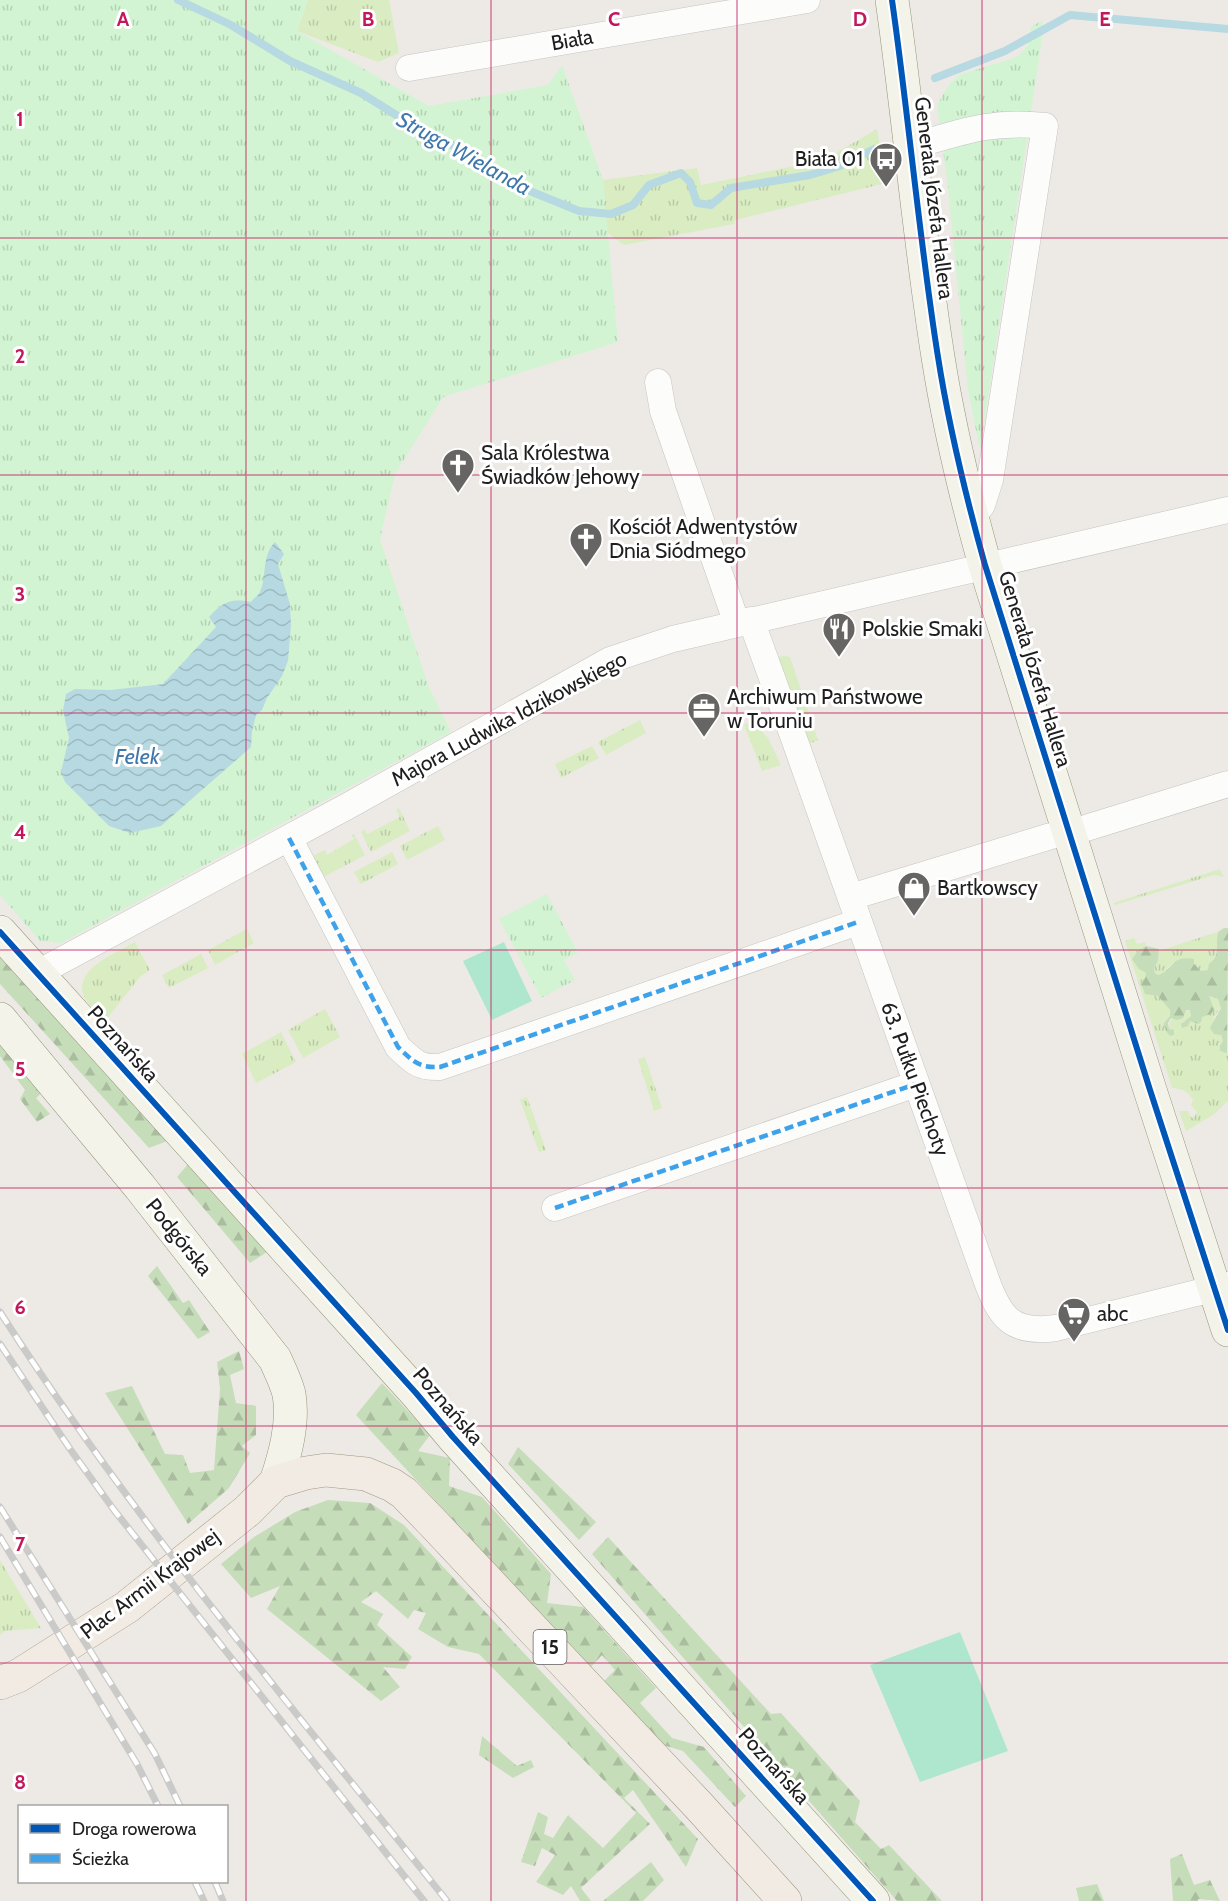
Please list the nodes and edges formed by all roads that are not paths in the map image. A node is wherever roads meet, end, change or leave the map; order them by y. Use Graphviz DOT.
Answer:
graph roads {
  1 [pos="807,0"];
  2 [pos="892,0"];
  3 [pos="409,68"];
  4 [pos="910,147"];
  5 [pos="658,382"];
  6 [pos="1228,510"];
  7 [pos="972,518"];
  8 [pos="985,565"];
  9 [pos="744,622"];
  10 [pos="1228,784"];
  11 [pos="1070,833"];
  12 [pos="289,838"];
  13 [pos="851,897"];
  14 [pos="858,922"];
  15 [pos="0,932"];
  16 [pos="38,973"];
  17 [pos="0,1019"];
  18 [pos="916,1084"];
  19 [pos="555,1208"];
  20 [pos="1221,1287"];
  21 [pos="1228,1330"];
  22 [pos="276,1482"];
  23 [pos="6,1684"];
  24 [pos="785,1901"];
  25 [pos="873,1901"];
  1 -- 3 [label="street, Biała"];
  2 -- 4 [label="street, Generała Józefa Hallera"];
  4 -- 7 [label="street, Generała Józefa Hallera"];
  4 -- 7 [label="street"];
  5 -- 9 [label="street, 63. Pułku Piechoty"];
  6 -- 8 [label="street, Majora Ludwika Idzikowskiego"];
  7 -- 8 [label="street, Generała Józefa Hallera"];
  8 -- 9 [label="street, Majora Ludwika Idzikowskiego"];
  8 -- 11 [label="street, Generała Józefa Hallera"];
  9 -- 12 [label="street, Majora Ludwika Idzikowskiego"];
  9 -- 13 [label="street, 63. Pułku Piechoty"];
  10 -- 11 [label="street"];
  11 -- 13 [label="street"];
  11 -- 20 [label="street, Generała Józefa Hallera"];
  12 -- 14 [label="street"];
  12 -- 16 [label="street, Majora Ludwika Idzikowskiego"];
  13 -- 14 [label="street, 63. Pułku Piechoty"];
  14 -- 18 [label="street, 63. Pułku Piechoty"];
  15 -- 16 [label="street, Poznańska"];
  16 -- 25 [label="street, Poznańska"];
  17 -- 22 [label="street, Podgórska"];
  18 -- 19 [label="street"];
  18 -- 20 [label="street, 63. Pułku Piechoty"];
  20 -- 21 [label="street, Generała Józefa Hallera"];
  22 -- 23 [label="main road, Plac Armii Krajowej / 15"];
  22 -- 24 [label="main road, 15"];
}
